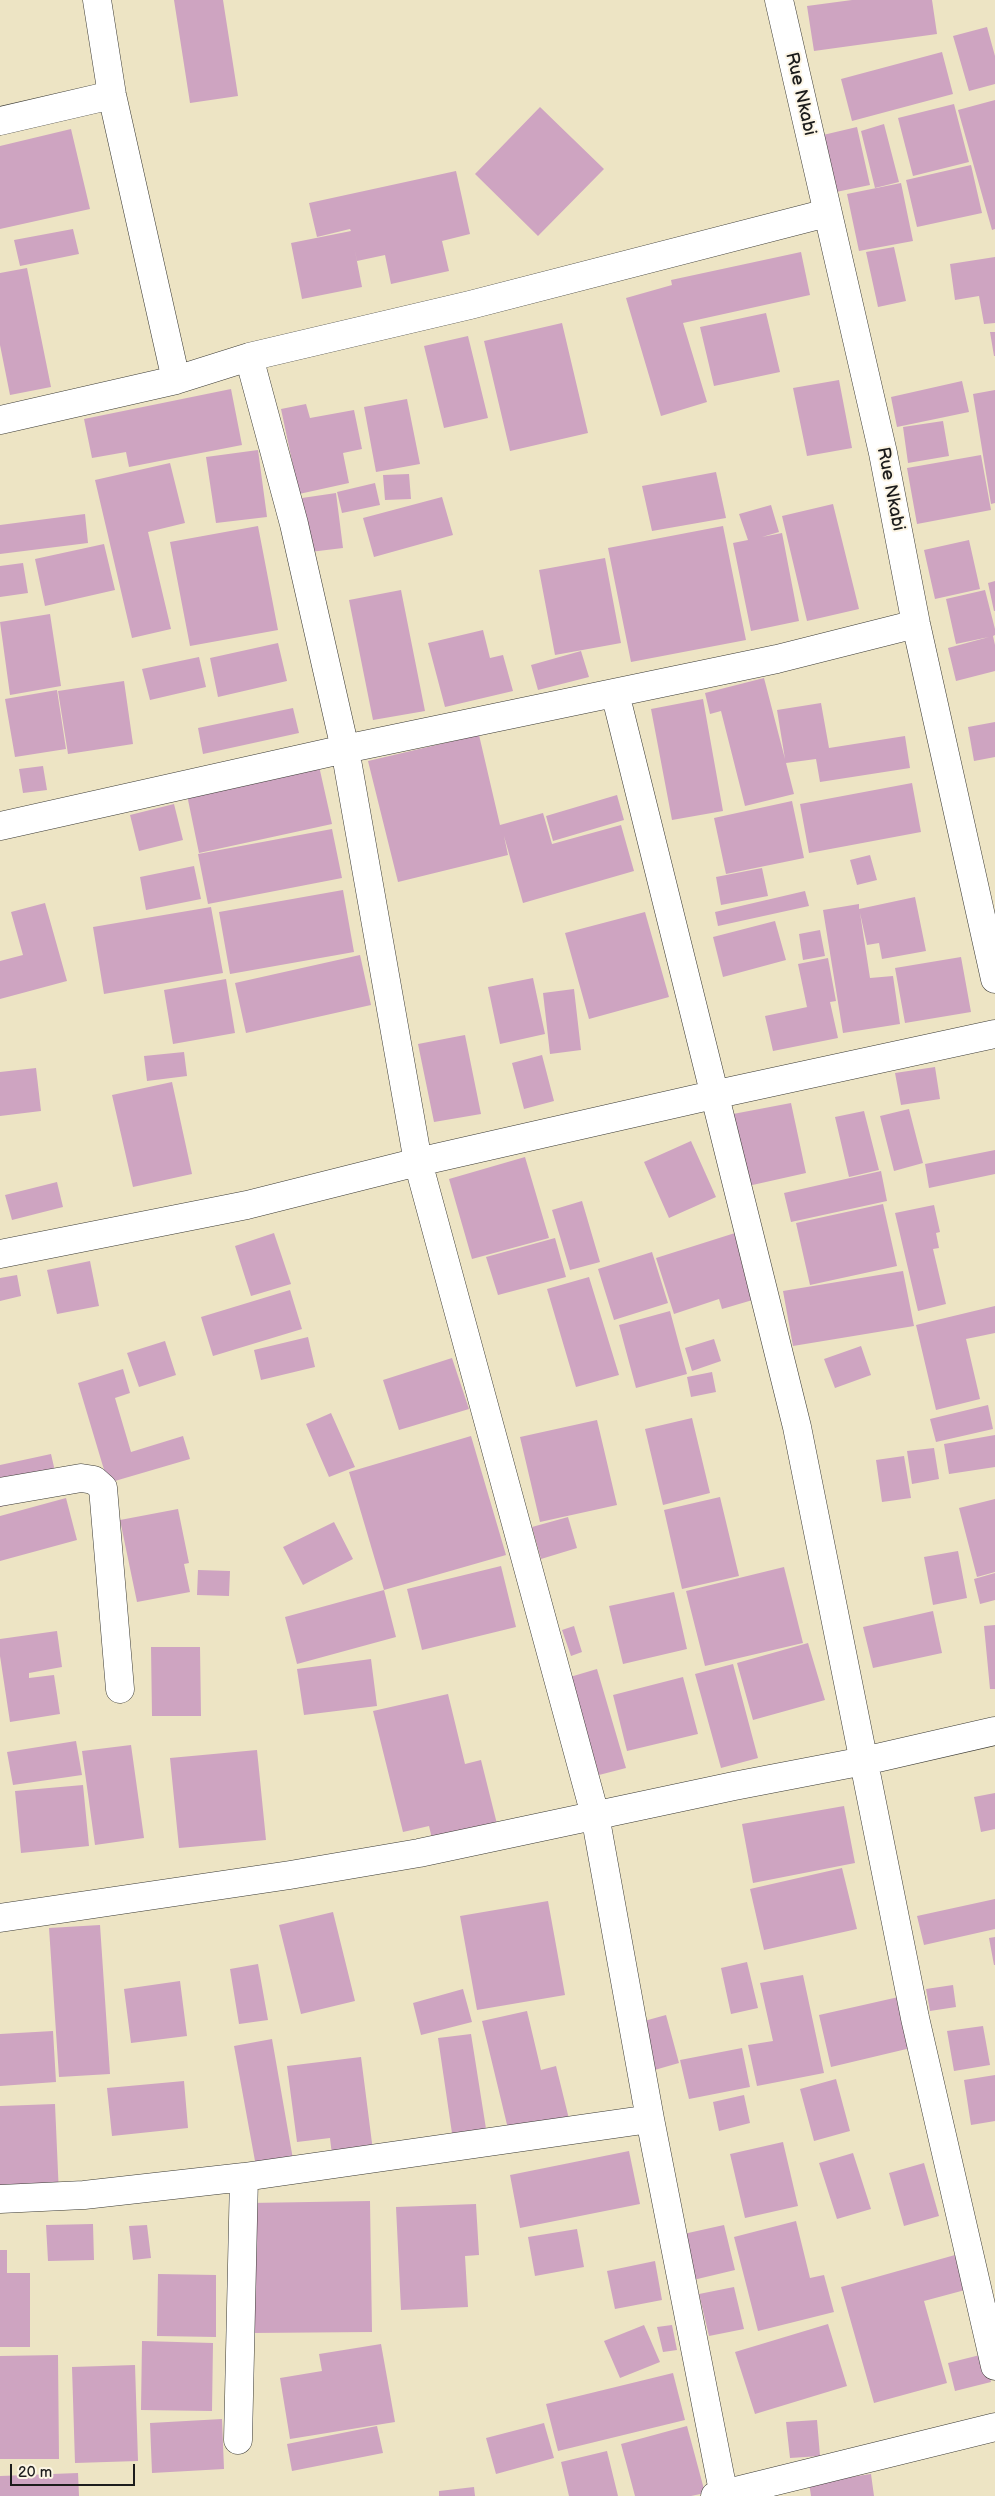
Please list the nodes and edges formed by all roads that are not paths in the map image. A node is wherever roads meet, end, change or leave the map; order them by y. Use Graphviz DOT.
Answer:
graph roads {
  1 [pos="97,0"];
  2 [pos="779,0"];
  3 [pos="112,95"];
  4 [pos="0,121"];
  5 [pos="827,213"];
  6 [pos="249,357"];
  7 [pos="176,380"];
  8 [pos="0,420"];
  9 [pos="916,624"];
  10 [pos="615,694"];
  11 [pos="345,749"];
  12 [pos="0,826"];
  13 [pos="995,979"];
  14 [pos="995,1034"];
  15 [pos="713,1095"];
  16 [pos="418,1162"];
  17 [pos="0,1254"];
  18 [pos="0,1492"];
  19 [pos="120,1688"];
  20 [pos="995,1731"];
  21 [pos="864,1761"];
  22 [pos="595,1815"];
  23 [pos="0,1918"];
  24 [pos="650,2119"];
  25 [pos="244,2177"];
  26 [pos="0,2199"];
  27 [pos="995,2366"];
  28 [pos="995,2427"];
  29 [pos="238,2440"];
  30 [pos="721,2495"];
  1 -- 3 [label="street"];
  2 -- 5 [label="street, Rue Nkabi"];
  3 -- 4 [label="street"];
  3 -- 7 [label="street"];
  5 -- 6 [label="street"];
  5 -- 9 [label="street, Rue Nkabi"];
  6 -- 7 [label="street"];
  6 -- 11 [label="street"];
  7 -- 8 [label="street"];
  9 -- 10 [label="street"];
  9 -- 13 [label="street, Rue Nkabi"];
  10 -- 11 [label="street"];
  10 -- 15 [label="street"];
  11 -- 12 [label="street"];
  11 -- 16 [label="street"];
  14 -- 15 [label="street"];
  15 -- 16 [label="street"];
  15 -- 21 [label="street"];
  16 -- 17 [label="street"];
  16 -- 22 [label="street"];
  18 -- 19 [label="street"];
  20 -- 21 [label="street"];
  21 -- 22 [label="street"];
  21 -- 27 [label="street"];
  22 -- 23 [label="street"];
  22 -- 24 [label="street"];
  24 -- 25 [label="street"];
  24 -- 30 [label="street"];
  25 -- 26 [label="street"];
  25 -- 29 [label="street"];
  28 -- 30 [label="street"];
}
